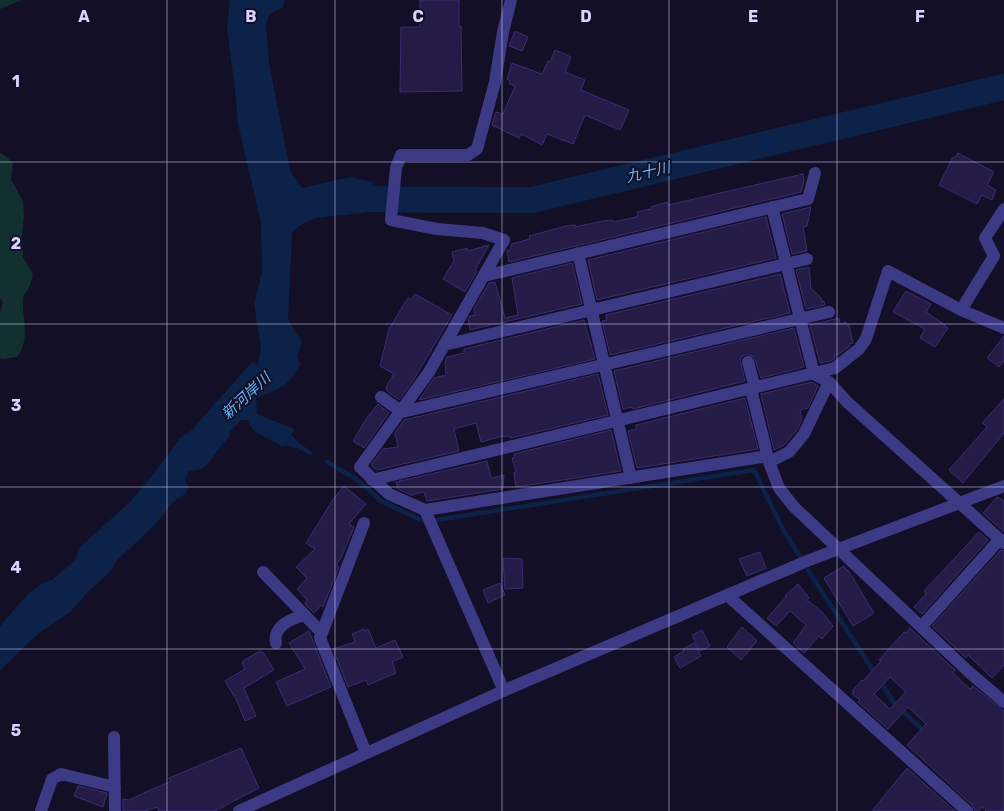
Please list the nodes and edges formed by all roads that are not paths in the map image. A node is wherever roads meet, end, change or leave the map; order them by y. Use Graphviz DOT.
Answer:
graph roads {
  1 [pos="511,0"];
  2 [pos="815,173"];
  3 [pos="772,207"];
  4 [pos="1004,209"];
  5 [pos="578,253"];
  6 [pos="807,258"];
  7 [pos="786,264"];
  8 [pos="484,276"];
  9 [pos="591,310"];
  10 [pos="961,310"];
  11 [pos="829,312"];
  12 [pos="801,319"];
  13 [pos="1004,328"];
  14 [pos="444,345"];
  15 [pos="748,362"];
  16 [pos="604,365"];
  17 [pos="814,374"];
  18 [pos="829,382"];
  19 [pos="753,389"];
  20 [pos="381,398"];
  21 [pos="402,412"];
  22 [pos="617,421"];
  23 [pos="768,459"];
  24 [pos="631,478"];
  25 [pos="372,480"];
  26 [pos="1004,486"];
  27 [pos="961,502"];
  28 [pos="425,510"];
  29 [pos="364,523"];
  30 [pos="1002,541"];
  31 [pos="839,549"];
  32 [pos="263,572"];
  33 [pos="727,595"];
  34 [pos="304,615"];
  35 [pos="922,626"];
  36 [pos="322,633"];
  37 [pos="276,644"];
  38 [pos="504,691"];
  39 [pos="1002,696"];
  40 [pos="114,737"];
  41 [pos="366,753"];
  42 [pos="115,787"];
  43 [pos="41,811"];
  44 [pos="115,811"];
  45 [pos="239,811"];
  46 [pos="967,811"];
  1 -- 8 [label="street"];
  2 -- 3 [label="street"];
  3 -- 5 [label="street"];
  3 -- 7 [label="street"];
  4 -- 10 [label="street"];
  5 -- 8 [label="street"];
  5 -- 9 [label="street"];
  6 -- 7 [label="street"];
  7 -- 9 [label="street"];
  7 -- 12 [label="street"];
  8 -- 14 [label="street"];
  9 -- 14 [label="street"];
  9 -- 16 [label="street"];
  10 -- 13 [label="street"];
  10 -- 17 [label="street"];
  11 -- 12 [label="street"];
  12 -- 16 [label="street"];
  12 -- 17 [label="street"];
  14 -- 21 [label="street"];
  15 -- 19 [label="street"];
  16 -- 21 [label="street"];
  16 -- 22 [label="street"];
  17 -- 18 [label="street"];
  17 -- 19 [label="street"];
  18 -- 23 [label="street"];
  18 -- 27 [label="street"];
  19 -- 22 [label="street"];
  19 -- 23 [label="street"];
  20 -- 21 [label="street"];
  21 -- 25 [label="street"];
  22 -- 24 [label="street"];
  22 -- 25 [label="street"];
  23 -- 24 [label="street"];
  23 -- 31 [label="street"];
  24 -- 28 [label="street"];
  25 -- 28 [label="street"];
  26 -- 27 [label="street"];
  27 -- 30 [label="street"];
  27 -- 31 [label="street"];
  28 -- 38 [label="street"];
  29 -- 36 [label="street"];
  30 -- 35 [label="street"];
  31 -- 33 [label="street"];
  31 -- 35 [label="street"];
  32 -- 34 [label="street"];
  33 -- 38 [label="street"];
  33 -- 46 [label="street"];
  34 -- 36 [label="street"];
  34 -- 37 [label="street"];
  35 -- 39 [label="street"];
  36 -- 41 [label="street"];
  38 -- 41 [label="street"];
  40 -- 42 [label="street"];
  41 -- 45 [label="street"];
  42 -- 43 [label="street"];
  42 -- 44 [label="street"];
}
